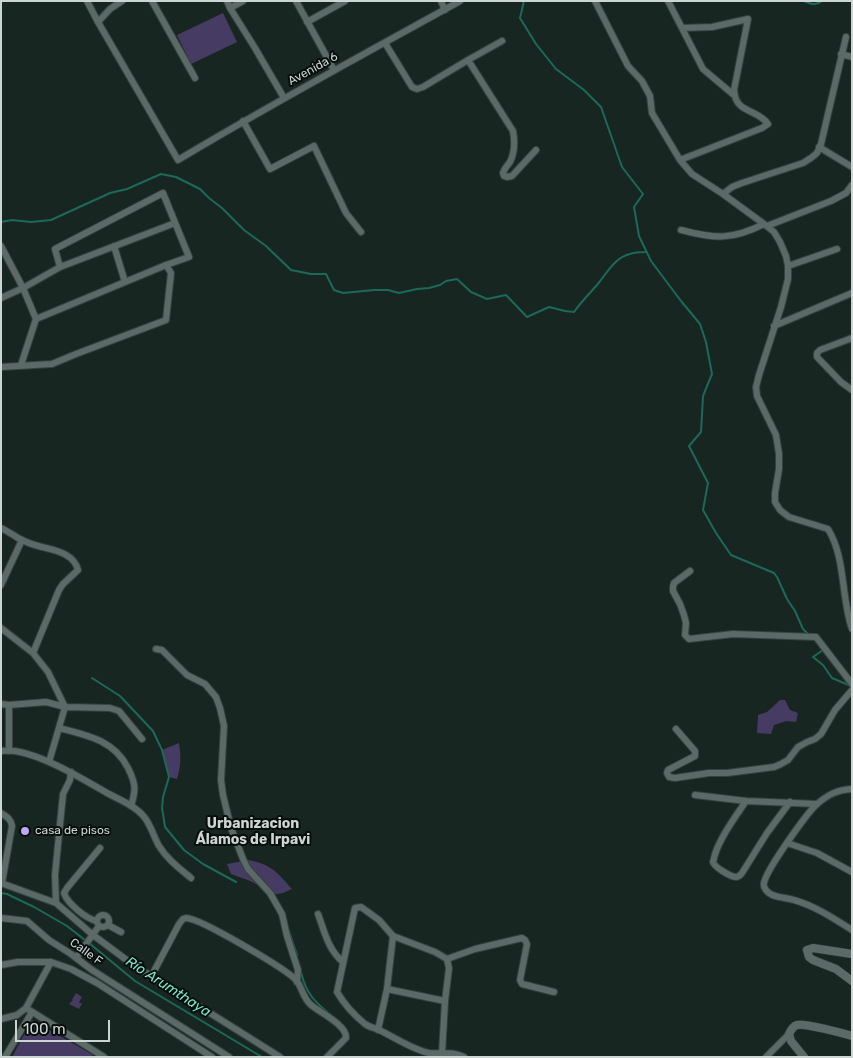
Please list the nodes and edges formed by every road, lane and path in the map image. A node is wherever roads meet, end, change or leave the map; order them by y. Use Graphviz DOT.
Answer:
graph roads {
  1 [pos="87,1"];
  2 [pos="122,1"];
  3 [pos="152,1"];
  4 [pos="243,1"];
  5 [pos="296,1"];
  6 [pos="345,1"];
  7 [pos="441,1"];
  8 [pos="460,1"];
  9 [pos="595,1"];
  10 [pos="668,1"];
  11 [pos="229,5"];
  12 [pos="445,10"];
  13 [pos="98,22"];
  14 [pos="307,22"];
  15 [pos="682,28"];
  16 [pos="846,37"];
  17 [pos="502,42"];
  18 [pos="385,44"];
  19 [pos="841,54"];
  20 [pos="852,57"];
  21 [pos="468,60"];
  22 [pos="334,70"];
  23 [pos="195,78"];
  24 [pos="735,96"];
  25 [pos="284,98"];
  26 [pos="243,121"];
  27 [pos="819,148"];
  28 [pos="536,150"];
  29 [pos="680,160"];
  30 [pos="852,166"];
  31 [pos="852,185"];
  32 [pos="723,194"];
  33 [pos="849,195"];
  34 [pos="175,223"];
  35 [pos="765,225"];
  36 [pos="681,230"];
  37 [pos="360,232"];
  38 [pos="1,246"];
  39 [pos="114,246"];
  40 [pos="837,249"];
  41 [pos="166,265"];
  42 [pos="788,266"];
  43 [pos="60,267"];
  44 [pos="125,282"];
  45 [pos="23,288"];
  46 [pos="852,293"];
  47 [pos="1,298"];
  48 [pos="36,318"];
  49 [pos="774,326"];
  50 [pos="852,338"];
  51 [pos="20,365"];
  52 [pos="1,367"];
  53 [pos="852,390"];
  54 [pos="1,528"];
  55 [pos="22,540"];
  56 [pos="690,571"];
  57 [pos="1,585"];
  58 [pos="1,628"];
  59 [pos="852,630"];
  60 [pos="156,649"];
  61 [pos="32,653"];
  62 [pos="852,684"];
  63 [pos="852,690"];
  64 [pos="5,704"];
  65 [pos="65,706"];
  66 [pos="59,728"];
  67 [pos="676,729"];
  68 [pos="142,738"];
  69 [pos="1,751"];
  70 [pos="9,751"];
  71 [pos="49,762"];
  72 [pos="71,772"];
  73 [pos="852,789"];
  74 [pos="695,796"];
  75 [pos="746,800"];
  76 [pos="790,802"];
  77 [pos="817,804"];
  78 [pos="131,806"];
  79 [pos="1,813"];
  80 [pos="787,843"];
  81 [pos="100,848"];
  82 [pos="852,872"];
  83 [pos="192,878"];
  84 [pos="2,883"];
  85 [pos="56,903"];
  86 [pos="318,914"];
  87 [pos="1,918"];
  88 [pos="98,924"];
  89 [pos="108,925"];
  90 [pos="852,930"];
  91 [pos="121,932"];
  92 [pos="92,936"];
  93 [pos="393,936"];
  94 [pos="852,954"];
  95 [pos="76,958"];
  96 [pos="447,959"];
  97 [pos="51,962"];
  98 [pos="342,962"];
  99 [pos="1,965"];
  100 [pos="152,975"];
  101 [pos="852,981"];
  102 [pos="297,982"];
  103 [pos="387,989"];
  104 [pos="554,992"];
  105 [pos="444,1001"];
  106 [pos="26,1008"];
  107 [pos="32,1012"];
  108 [pos="1,1019"];
  109 [pos="378,1030"];
  110 [pos="789,1034"];
  111 [pos="852,1036"];
  112 [pos="442,1053"];
  113 [pos="101,1056"];
  114 [pos="5,1057"];
  115 [pos="212,1057"];
  116 [pos="229,1057"];
  117 [pos="280,1057"];
  118 [pos="327,1057"];
  119 [pos="464,1057"];
  120 [pos="766,1057"];
  121 [pos="804,1057"];
  1 -- 13 [label="street"];
  2 -- 13 [label="street"];
  3 -- 23 [label="street"];
  4 -- 11 [label="street"];
  5 -- 14 [label="street"];
  6 -- 14 [label="street"];
  7 -- 12 [label="street"];
  8 -- 12 [label="street, Avenida 6"];
  9 -- 29 [label="street"];
  10 -- 15 [label="street"];
  11 -- 25 [label="street"];
  12 -- 18 [label="street, Avenida 6"];
  13 -- 26 [label="street, Avenida 6"];
  14 -- 22 [label="street"];
  15 -- 24 [label="street"];
  15 -- 24 [label="street"];
  16 -- 19 [label="street"];
  17 -- 21 [label="street"];
  18 -- 21 [label="street"];
  18 -- 22 [label="street, Avenida 6"];
  19 -- 20 [label="street"];
  19 -- 27 [label="street"];
  21 -- 28 [label="street"];
  22 -- 25 [label="street, Avenida 6"];
  24 -- 29 [label="street"];
  25 -- 26 [label="street, Avenida 6"];
  26 -- 37 [label="street"];
  27 -- 30 [label="street"];
  27 -- 32 [label="street"];
  29 -- 32 [label="street"];
  31 -- 33 [label="street"];
  32 -- 35 [label="street"];
  33 -- 35 [label="street"];
  34 -- 39 [label="street"];
  34 -- 41 [label="street"];
  34 -- 43 [label="street"];
  35 -- 36 [label="street"];
  35 -- 42 [label="street"];
  38 -- 45 [label="street"];
  39 -- 43 [label="street"];
  39 -- 44 [label="street"];
  40 -- 42 [label="street"];
  41 -- 44 [label="street"];
  41 -- 51 [label="street"];
  42 -- 49 [label="street"];
  43 -- 45 [label="street"];
  44 -- 48 [label="street"];
  45 -- 47 [label="street"];
  45 -- 48 [label="street"];
  46 -- 49 [label="street"];
  48 -- 51 [label="street"];
  49 -- 59 [label="street"];
  50 -- 53 [label="street"];
  51 -- 52 [label="street"];
  54 -- 55 [label="street"];
  55 -- 57 [label="street"];
  55 -- 61 [label="street"];
  56 -- 62 [label="street"];
  58 -- 61 [label="street"];
  60 -- 102 [label="street"];
  61 -- 65 [label="street"];
  63 -- 67 [label="street"];
  64 -- 65 [label="street"];
  64 -- 70 [label="street"];
  65 -- 66 [label="street"];
  65 -- 68 [label="street"];
  66 -- 71 [label="street"];
  66 -- 78 [label="street"];
  69 -- 70 [label="street"];
  70 -- 71 [label="street"];
  71 -- 72 [label="street"];
  72 -- 78 [label="street"];
  72 -- 85 [label="street"];
  73 -- 77 [label="street"];
  74 -- 75 [label="street"];
  75 -- 76 [label="street"];
  75 -- 76 [label="street"];
  76 -- 77 [label="street"];
  77 -- 80 [label="street"];
  78 -- 83 [label="street"];
  79 -- 84 [label="street"];
  80 -- 82 [label="street"];
  80 -- 90 [label="street"];
  81 -- 88 [label="street"];
  84 -- 85 [label="street"];
  85 -- 92 [label="street"];
  86 -- 98 [label="street"];
  87 -- 95 [label="street, Calle F"];
  88 -- 89 [label="street"];
  88 -- 89 [label="street"];
  88 -- 92 [label="street"];
  89 -- 91 [label="street"];
  92 -- 95 [label="street"];
  92 -- 100 [label="street"];
  93 -- 96 [label="street"];
  93 -- 98 [label="street"];
  93 -- 103 [label="street"];
  94 -- 101 [label="street"];
  95 -- 116 [label="street, Calle F"];
  96 -- 104 [label="street"];
  96 -- 105 [label="street"];
  97 -- 99 [label="street"];
  97 -- 106 [label="street"];
  97 -- 115 [label="street"];
  98 -- 109 [label="street"];
  100 -- 102 [label="street"];
  100 -- 117 [label="street"];
  102 -- 118 [label="street"];
  103 -- 105 [label="street"];
  103 -- 109 [label="street"];
  105 -- 112 [label="street"];
  106 -- 107 [label="street"];
  106 -- 108 [label="street"];
  107 -- 113 [label="street"];
  107 -- 114 [label="street"];
  109 -- 112 [label="street"];
  110 -- 111 [label="street"];
  110 -- 120 [label="street"];
  110 -- 121 [label="street"];
  112 -- 119 [label="street"];
}
